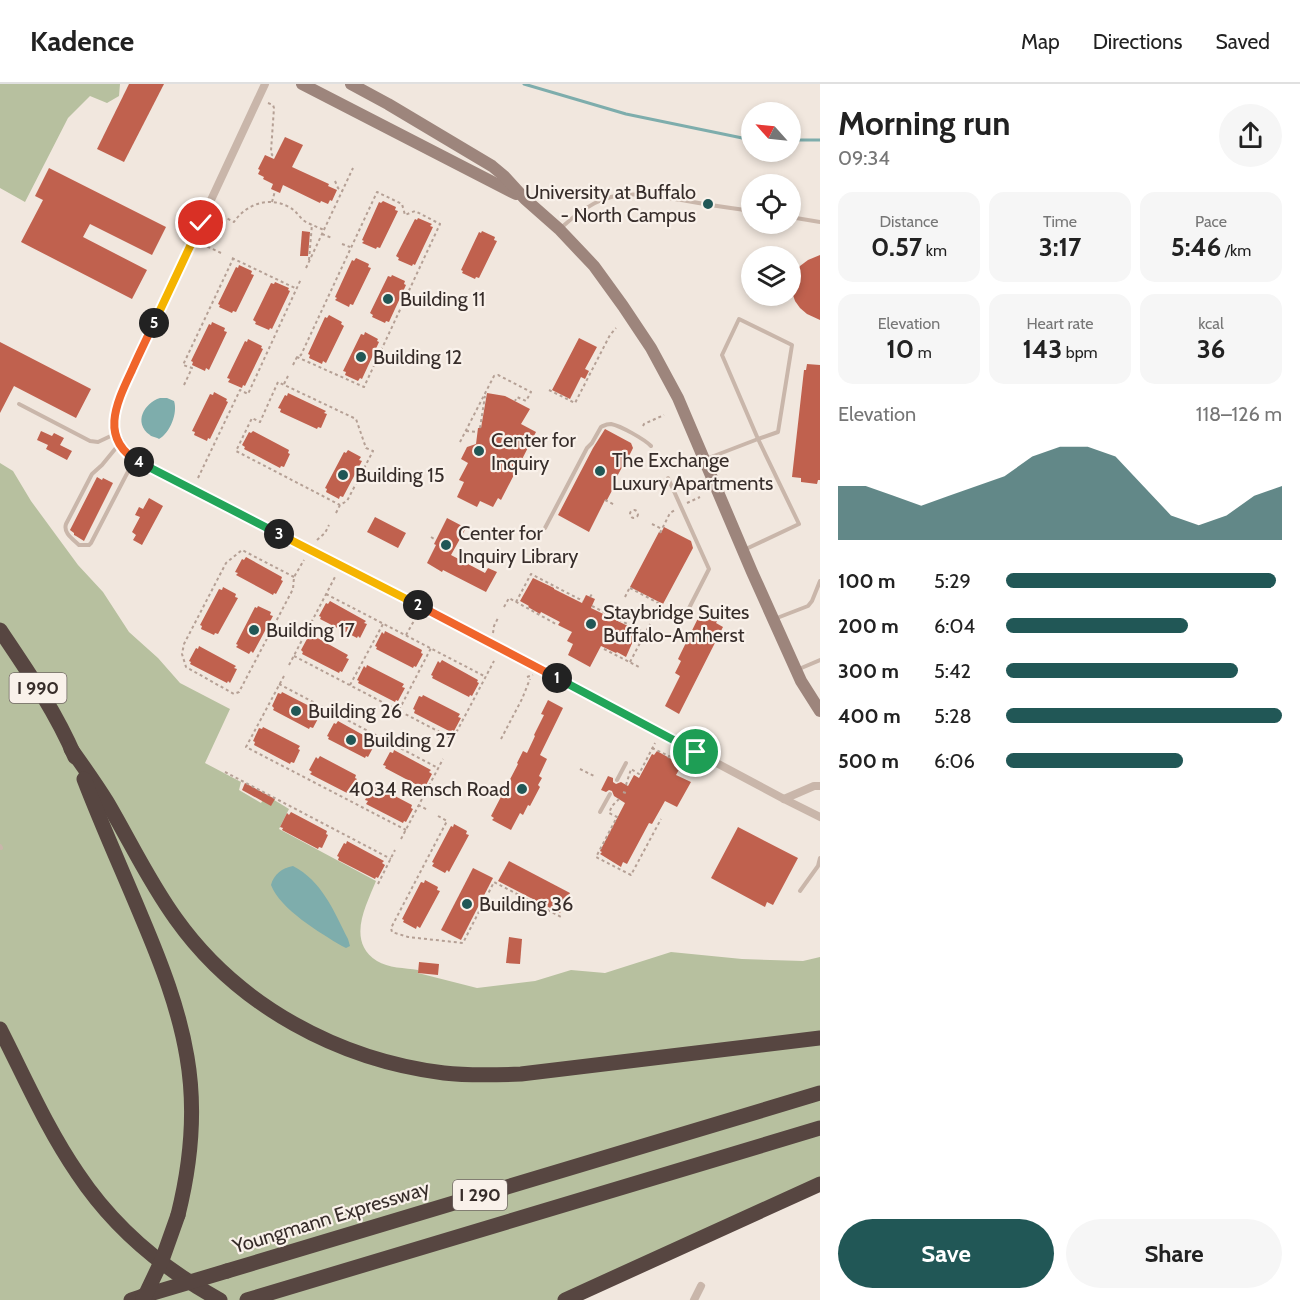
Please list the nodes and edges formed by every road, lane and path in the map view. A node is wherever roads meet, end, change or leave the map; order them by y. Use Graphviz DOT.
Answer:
graph roads {
  1 [pos="265,84"];
  2 [pos="302,84"];
  3 [pos="351,84"];
  4 [pos="268,103"];
  5 [pos="275,158"];
  6 [pos="353,168"];
  7 [pos="335,181"];
  8 [pos="276,191"];
  9 [pos="342,191"];
  10 [pos="525,198"];
  11 [pos="272,202"];
  12 [pos="741,209"];
  13 [pos="217,213"];
  14 [pos="801,219"];
  15 [pos="820,222"];
  16 [pos="312,224"];
  17 [pos="559,229"];
  18 [pos="324,230"];
  19 [pos="322,234"];
  20 [pos="332,238"];
  21 [pos="202,244"];
  22 [pos="342,244"];
  23 [pos="351,248"];
  24 [pos="221,253"];
  25 [pos="309,262"];
  26 [pos="306,268"];
  27 [pos="301,279"];
  28 [pos="297,289"];
  29 [pos="616,328"];
  30 [pos="297,357"];
  31 [pos="293,365"];
  32 [pos="288,376"];
  33 [pos="184,385"];
  34 [pos="284,385"];
  35 [pos="549,390"];
  36 [pos="485,393"];
  37 [pos="515,401"];
  38 [pos="19,404"];
  39 [pos="664,415"];
  40 [pos="643,426"];
  41 [pos="480,428"];
  42 [pos="466,430"];
  43 [pos="477,432"];
  44 [pos="116,434"];
  45 [pos="758,440"];
  46 [pos="460,442"];
  47 [pos="120,443"];
  48 [pos="651,446"];
  49 [pos="135,459"];
  50 [pos="705,460"];
  51 [pos="198,478"];
  52 [pos="668,478"];
  53 [pos="700,497"];
  54 [pos="605,500"];
  55 [pos="685,504"];
  56 [pos="340,505"];
  57 [pos="615,505"];
  58 [pos="677,509"];
  59 [pos="626,510"];
  60 [pos="630,512"];
  61 [pos="336,513"];
  62 [pos="637,517"];
  63 [pos="642,519"];
  64 [pos="652,524"];
  65 [pos="329,525"];
  66 [pos="545,528"];
  67 [pos="430,537"];
  68 [pos="317,540"];
  69 [pos="436,540"];
  70 [pos="743,550"];
  71 [pos="304,560"];
  72 [pos="294,577"];
  73 [pos="335,577"];
  74 [pos="820,581"];
  75 [pos="326,594"];
  76 [pos="625,597"];
  77 [pos="583,601"];
  78 [pos="516,602"];
  79 [pos="592,606"];
  80 [pos="504,607"];
  81 [pos="656,613"];
  82 [pos="498,618"];
  83 [pos="672,618"];
  84 [pos="415,619"];
  85 [pos="773,620"];
  86 [pos="383,623"];
  87 [pos="556,624"];
  88 [pos="650,624"];
  89 [pos="0,630"];
  90 [pos="494,633"];
  91 [pos="645,633"];
  92 [pos="406,635"];
  93 [pos="632,643"];
  94 [pos="638,646"];
  95 [pos="430,648"];
  96 [pos="604,649"];
  97 [pos="294,656"];
  98 [pos="820,660"];
  99 [pos="494,661"];
  100 [pos="630,662"];
  101 [pos="289,665"];
  102 [pos="639,667"];
  103 [pos="796,670"];
  104 [pos="533,675"];
  105 [pos="284,676"];
  106 [pos="486,677"];
  107 [pos="279,684"];
  108 [pos="350,686"];
  109 [pos="398,711"];
  110 [pos="820,711"];
  111 [pos="453,739"];
  112 [pos="501,739"];
  113 [pos="655,743"];
  114 [pos="448,748"];
  115 [pos="652,748"];
  116 [pos="71,749"];
  117 [pos="443,759"];
  118 [pos="668,759"];
  119 [pos="626,763"];
  120 [pos="438,768"];
  121 [pos="580,769"];
  122 [pos="225,772"];
  123 [pos="596,777"];
  124 [pos="617,780"];
  125 [pos="626,785"];
  126 [pos="820,786"];
  127 [pos="610,794"];
  128 [pos="619,799"];
  129 [pos="784,799"];
  130 [pos="418,805"];
  131 [pos="428,810"];
  132 [pos="600,812"];
  133 [pos="438,816"];
  134 [pos="820,817"];
  135 [pos="661,819"];
  136 [pos="406,830"];
  137 [pos="401,839"];
  138 [pos="395,850"];
  139 [pos="820,858"];
  140 [pos="391,859"];
  141 [pos="378,884"];
  142 [pos="800,891"];
  143 [pos="561,916"];
  144 [pos="0,1029"];
  145 [pos="820,1038"];
  146 [pos="820,1093"];
  147 [pos="820,1128"];
  148 [pos="820,1184"];
  149 [pos="701,1286"];
  150 [pos="139,1299"];
  151 [pos="220,1300"];
  152 [pos="247,1300"];
  153 [pos="565,1300"];
  154 [pos="694,1300"];
  1 -- 44 [label="street"];
  2 -- 10 [label="main road"];
  3 -- 10 [label="main road"];
  4 -- 5 [label="path"];
  6 -- 9 [label="path"];
  7 -- 9 [label="path"];
  8 -- 11 [label="path"];
  9 -- 18 [label="path"];
  10 -- 17 [label="main road"];
  11 -- 13 [label="path"];
  11 -- 16 [label="path"];
  12 -- 17 [label="lane"];
  14 -- 15 [label="lane"];
  16 -- 18 [label="path"];
  16 -- 25 [label="path"];
  17 -- 50 [label="main road"];
  18 -- 19 [label="path"];
  19 -- 20 [label="path"];
  19 -- 25 [label="path"];
  21 -- 24 [label="path"];
  22 -- 23 [label="path"];
  23 -- 30 [label="path"];
  23 -- 30 [label="path"];
  25 -- 26 [label="path"];
  27 -- 28 [label="path"];
  28 -- 33 [label="path"];
  28 -- 51 [label="path"];
  29 -- 35 [label="path"];
  30 -- 31 [label="path"];
  32 -- 34 [label="path"];
  34 -- 56 [label="path"];
  34 -- 56 [label="path"];
  36 -- 37 [label="path"];
  36 -- 41 [label="path"];
  36 -- 42 [label="path"];
  38 -- 44 [label="lane"];
  39 -- 40 [label="path"];
  42 -- 43 [label="path"];
  42 -- 46 [label="path"];
  44 -- 47 [label="street"];
  45 -- 45 [label="lane"];
  45 -- 50 [label="lane"];
  45 -- 70 [label="lane"];
  47 -- 49 [label="street"];
  47 -- 49 [label="lane"];
  48 -- 66 [label="lane"];
  49 -- 129 [label="street"];
  50 -- 70 [label="main road"];
  52 -- 83 [label="lane"];
  53 -- 55 [label="path"];
  54 -- 57 [label="path"];
  56 -- 61 [label="path"];
  58 -- 64 [label="path"];
  59 -- 60 [label="path"];
  60 -- 62 [label="path"];
  60 -- 62 [label="path"];
  62 -- 63 [label="path"];
  65 -- 68 [label="path"];
  67 -- 69 [label="path"];
  70 -- 85 [label="main road"];
  71 -- 72 [label="path"];
  72 -- 72 [label="path"];
  73 -- 75 [label="path"];
  74 -- 85 [label="lane"];
  75 -- 86 [label="path"];
  75 -- 97 [label="path"];
  76 -- 81 [label="path"];
  77 -- 78 [label="path"];
  78 -- 80 [label="path"];
  78 -- 87 [label="path"];
  79 -- 91 [label="path"];
  82 -- 90 [label="path"];
  84 -- 92 [label="path"];
  85 -- 103 [label="main road"];
  86 -- 92 [label="path"];
  86 -- 108 [label="path"];
  88 -- 91 [label="path"];
  89 -- 116 [label="highway, I 990"];
  91 -- 94 [label="path"];
  92 -- 95 [label="path"];
  93 -- 94 [label="path"];
  94 -- 100 [label="path"];
  95 -- 106 [label="path"];
  95 -- 109 [label="path"];
  96 -- 100 [label="path"];
  97 -- 101 [label="path"];
  97 -- 108 [label="path"];
  98 -- 103 [label="lane"];
  99 -- 106 [label="path"];
  100 -- 102 [label="path"];
  103 -- 110 [label="main road"];
  104 -- 112 [label="path"];
  105 -- 107 [label="path"];
  106 -- 111 [label="path"];
  107 -- 120 [label="path"];
  107 -- 136 [label="path"];
  108 -- 109 [label="path"];
  109 -- 111 [label="path"];
  111 -- 114 [label="path"];
  113 -- 115 [label="path"];
  115 -- 118 [label="path"];
  115 -- 125 [label="path"];
  116 -- 145 [label="highway"];
  116 -- 150 [label="highway, bridge"];
  117 -- 120 [label="path"];
  119 -- 124 [label="lane"];
  120 -- 130 [label="path"];
  121 -- 123 [label="path"];
  122 -- 140 [label="path"];
  126 -- 129 [label="street"];
  127 -- 132 [label="lane"];
  128 -- 135 [label="path"];
  129 -- 134 [label="street"];
  130 -- 131 [label="path"];
  130 -- 136 [label="path"];
  133 -- 143 [label="path"];
  136 -- 137 [label="path"];
  138 -- 140 [label="path"];
  139 -- 142 [label="lane"];
  140 -- 141 [label="path"];
  144 -- 151 [label="highway"];
  146 -- 150 [label="highway, Youngmann Expressway / I 290, bridge"];
  147 -- 152 [label="highway, I 290"];
  148 -- 153 [label="highway"];
  149 -- 154 [label="street"];
}
